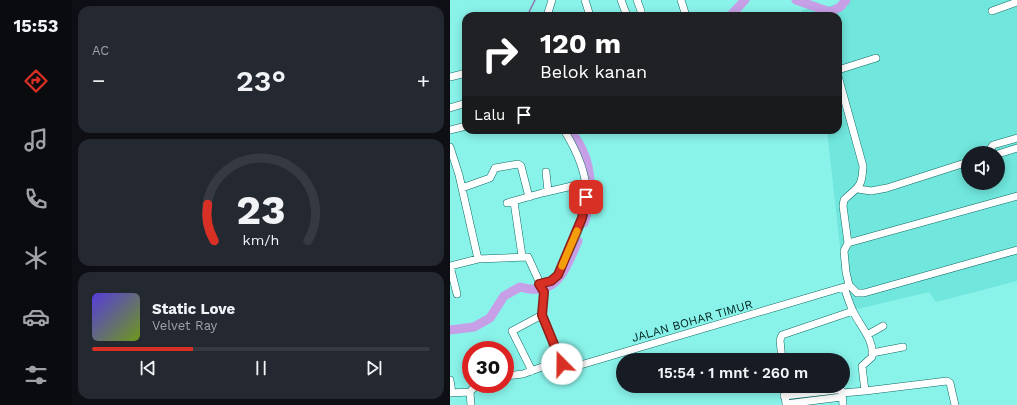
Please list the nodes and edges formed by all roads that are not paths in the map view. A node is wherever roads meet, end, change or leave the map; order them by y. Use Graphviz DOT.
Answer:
graph roads {
  1 [pos="552,0"];
  2 [pos="584,0"];
  3 [pos="622,0"];
  4 [pos="637,0"];
  5 [pos="681,0"];
  6 [pos="1017,2"];
  7 [pos="992,10"];
  8 [pos="641,11"];
  9 [pos="548,12"];
  10 [pos="588,12"];
  11 [pos="626,12"];
  12 [pos="685,12"];
  13 [pos="876,58"];
  14 [pos="842,69"];
  15 [pos="462,74"];
  16 [pos="450,77"];
  17 [pos="842,90"];
  18 [pos="462,104"];
  19 [pos="450,108"];
  20 [pos="462,127"];
  21 [pos="450,130"];
  22 [pos="566,134"];
  23 [pos="1017,138"];
  24 [pos="992,146"];
  25 [pos="450,147"];
  26 [pos="1017,148"];
  27 [pos="1005,152"];
  28 [pos="961,164"];
  29 [pos="546,172"];
  30 [pos="585,183"];
  31 [pos="462,188"];
  32 [pos="858,189"];
  33 [pos="548,191"];
  34 [pos="1017,196"];
  35 [pos="529,197"];
  36 [pos="848,243"];
  37 [pos="1017,250"];
  38 [pos="522,256"];
  39 [pos="478,259"];
  40 [pos="450,266"];
  41 [pos="847,286"];
  42 [pos="541,287"];
  43 [pos="457,294"];
  44 [pos="853,312"];
  45 [pos="542,315"];
  46 [pos="884,326"];
  47 [pos="867,335"];
  48 [pos="903,347"];
  49 [pos="781,353"];
  50 [pos="872,353"];
  51 [pos="561,360"];
  52 [pos="532,371"];
  53 [pos="514,376"];
  54 [pos="450,380"];
  55 [pos="865,391"];
  56 [pos="462,392"];
  57 [pos="451,393"];
  58 [pos="470,393"];
  59 [pos="784,393"];
  60 [pos="842,399"];
  61 [pos="471,405"];
  62 [pos="955,405"];
  1 -- 9 [label="street"];
  2 -- 10 [label="street"];
  3 -- 11 [label="street"];
  4 -- 8 [label="street"];
  5 -- 12 [label="street"];
  6 -- 7 [label="street"];
  13 -- 14 [label="street"];
  15 -- 16 [label="street"];
  17 -- 32 [label="street"];
  18 -- 19 [label="street"];
  20 -- 21 [label="street"];
  22 -- 30 [label="street"];
  23 -- 24 [label="street"];
  25 -- 31 [label="street"];
  26 -- 27 [label="street"];
  28 -- 32 [label="street"];
  29 -- 33 [label="street"];
  30 -- 33 [label="street"];
  30 -- 42 [label="street"];
  31 -- 35 [label="street"];
  31 -- 39 [label="street"];
  32 -- 36 [label="street"];
  33 -- 35 [label="street"];
  34 -- 36 [label="street"];
  35 -- 38 [label="street"];
  36 -- 41 [label="street"];
  37 -- 41 [label="street"];
  38 -- 39 [label="street"];
  38 -- 42 [label="street"];
  39 -- 40 [label="street"];
  40 -- 43 [label="street"];
  41 -- 44 [label="street"];
  41 -- 51 [label="street, JALAN BOHAR TIMUR"];
  42 -- 45 [label="street"];
  44 -- 47 [label="street"];
  44 -- 49 [label="street"];
  45 -- 51 [label="street"];
  45 -- 52 [label="street"];
  46 -- 47 [label="street"];
  47 -- 50 [label="street"];
  48 -- 50 [label="street"];
  50 -- 55 [label="street"];
  51 -- 52 [label="street"];
  52 -- 53 [label="street"];
  54 -- 57 [label="street"];
  55 -- 60 [label="street"];
  55 -- 62 [label="street"];
  56 -- 57 [label="street"];
  58 -- 61 [label="street"];
  59 -- 60 [label="street"];
}
